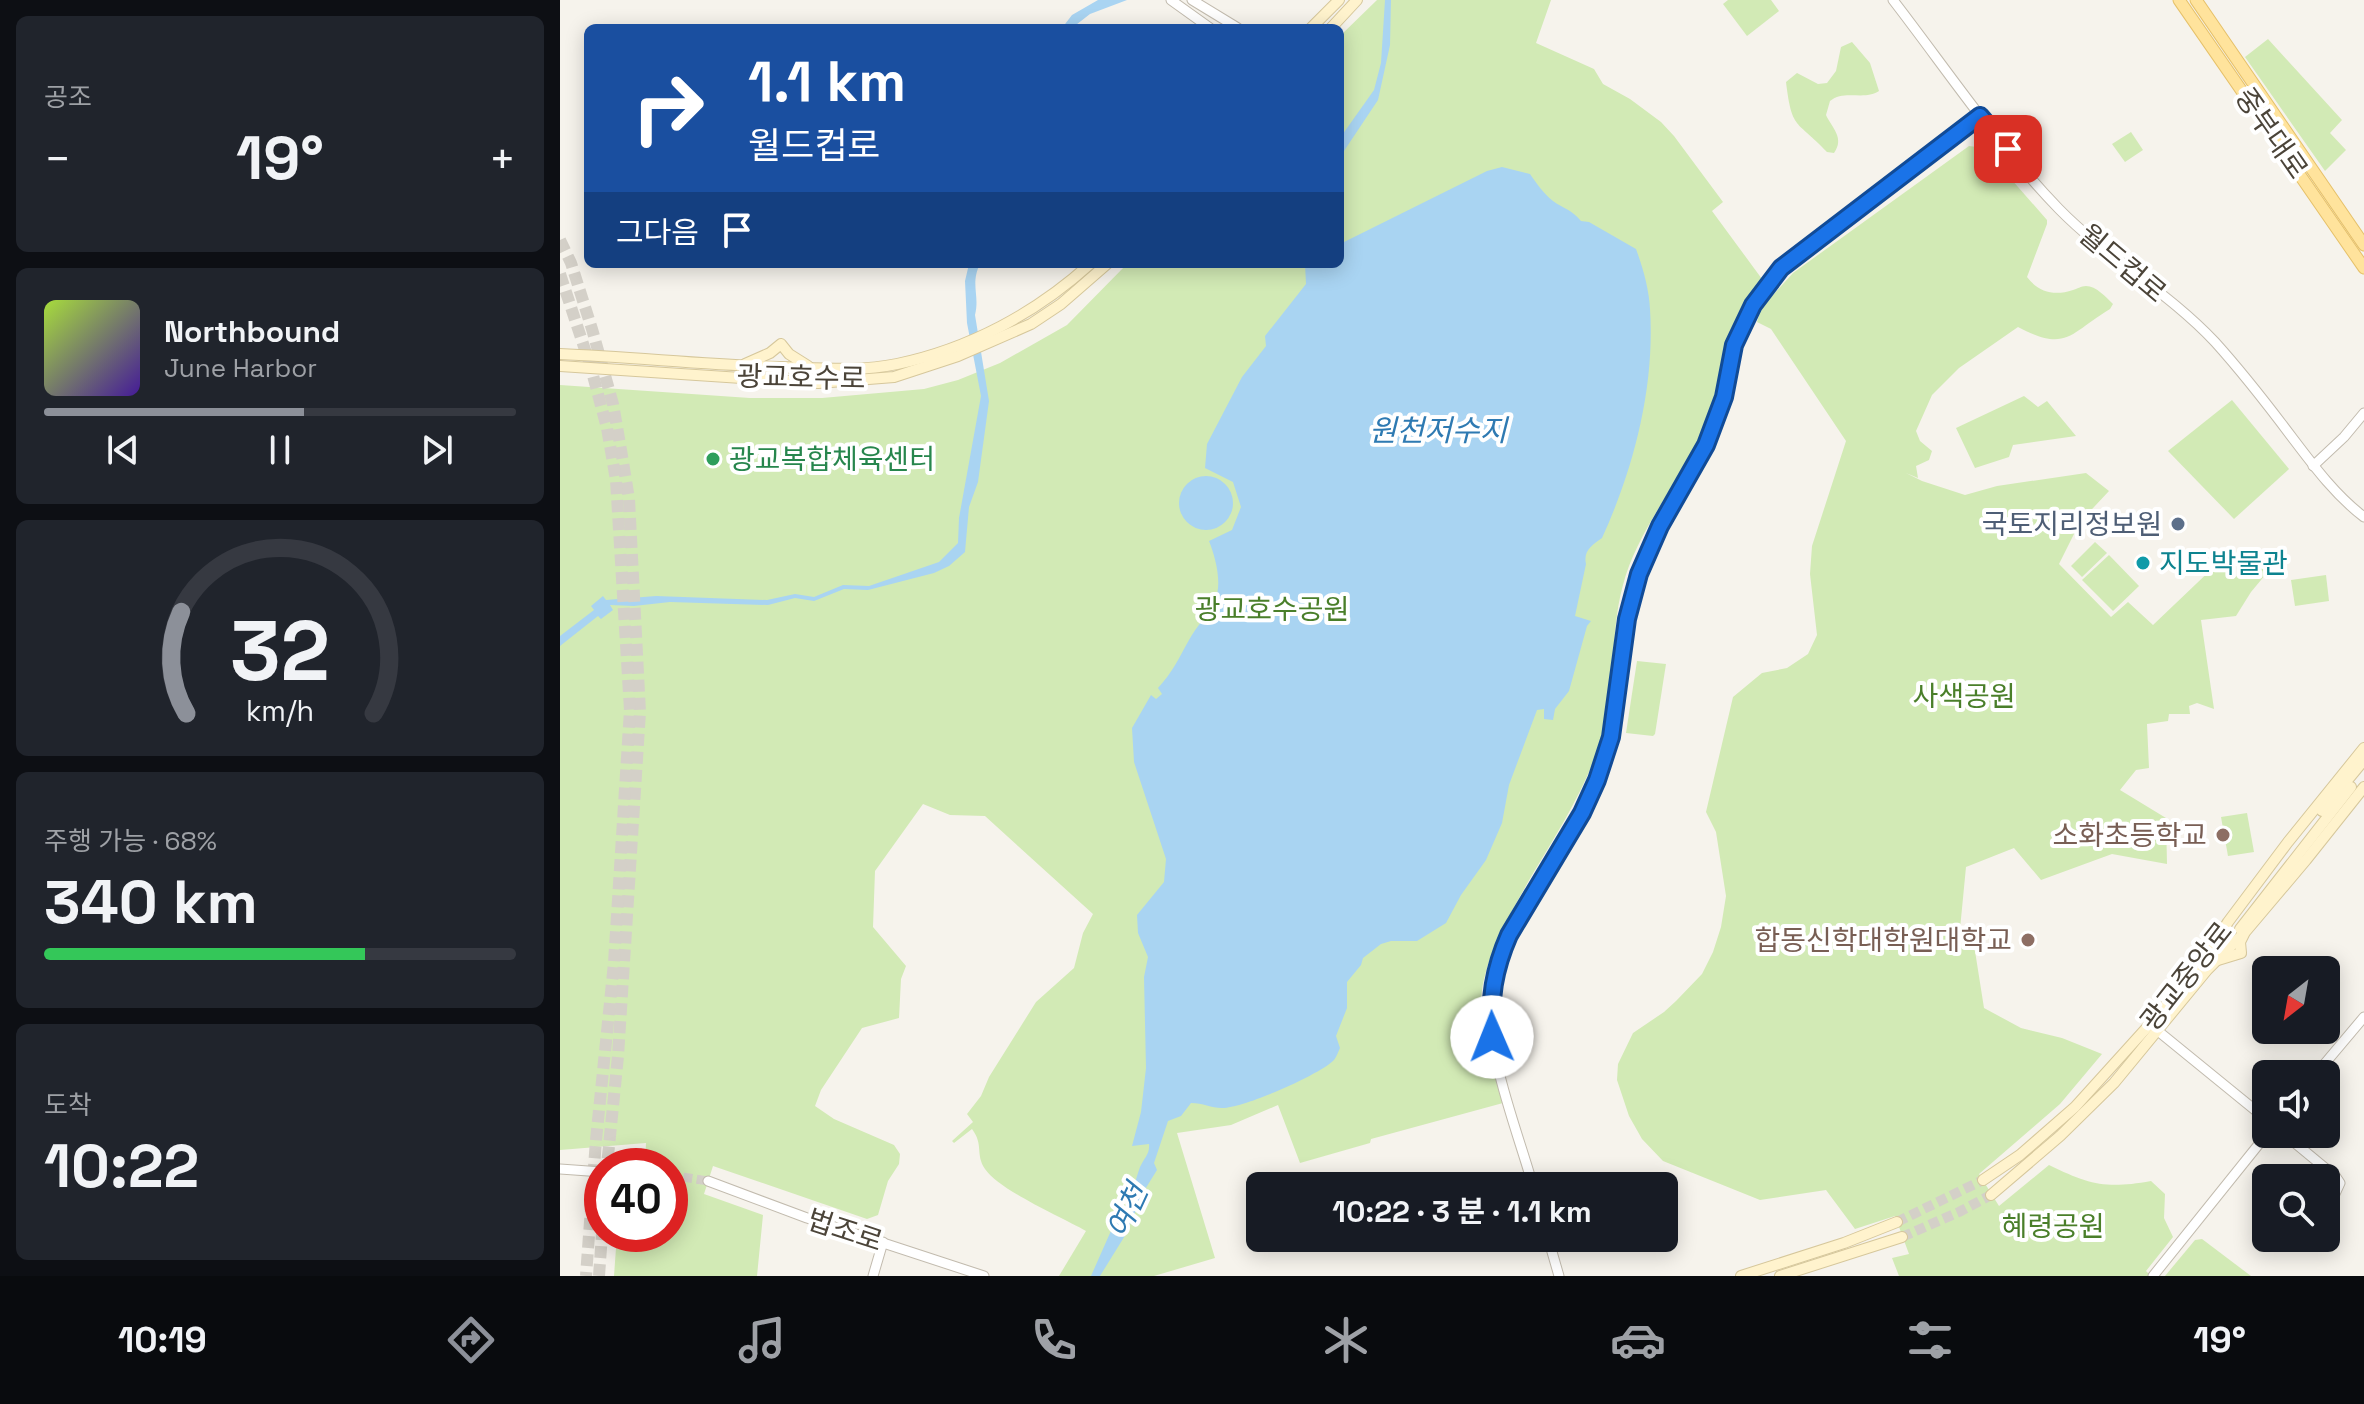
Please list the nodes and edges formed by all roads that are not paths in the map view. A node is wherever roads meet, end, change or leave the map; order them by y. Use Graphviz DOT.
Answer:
graph roads {
  1 [pos="1171,0"];
  2 [pos="1192,0"];
  3 [pos="1339,0"];
  4 [pos="1893,0"];
  5 [pos="2179,0"];
  6 [pos="2196,0"];
  7 [pos="1355,2"];
  8 [pos="1204,24"];
  9 [pos="1231,24"];
  10 [pos="1314,24"];
  11 [pos="1335,24"];
  12 [pos="1980,116"];
  13 [pos="2364,245"];
  14 [pos="1086,268"];
  15 [pos="1102,268"];
  16 [pos="2364,268"];
  17 [pos="998,333"];
  18 [pos="957,351"];
  19 [pos="560,354"];
  20 [pos="560,366"];
  21 [pos="739,366"];
  22 [pos="813,368"];
  23 [pos="2364,413"];
  24 [pos="2313,466"];
  25 [pos="2364,517"];
  26 [pos="2364,748"];
  27 [pos="2364,760"];
  28 [pos="2364,770"];
  29 [pos="2364,787"];
  30 [pos="2246,931"];
  31 [pos="2228,947"];
  32 [pos="2213,957"];
  33 [pos="2364,1017"];
  34 [pos="2158,1031"];
  35 [pos="2328,1060"];
  36 [pos="2252,1108"];
  37 [pos="2256,1148"];
  38 [pos="2301,1148"];
  39 [pos="2320,1164"];
  40 [pos="560,1169"];
  41 [pos="584,1171"];
  42 [pos="1529,1172"];
  43 [pos="1983,1180"];
  44 [pos="708,1181"];
  45 [pos="1991,1195"];
  46 [pos="1897,1222"];
  47 [pos="1902,1237"];
  48 [pos="883,1242"];
  49 [pos="1552,1252"];
  50 [pos="1807,1267"];
  51 [pos="873,1276"];
  52 [pos="984,1276"];
  53 [pos="1559,1276"];
  54 [pos="1741,1276"];
  55 [pos="1780,1276"];
  56 [pos="1798,1276"];
  57 [pos="2153,1276"];
  1 -- 8 [label="street"];
  2 -- 9 [label="street"];
  3 -- 10 [label="main road"];
  4 -- 12 [label="street, 월드컵로"];
  5 -- 16 [label="main road, 중부대로"];
  6 -- 13 [label="main road, 중부대로"];
  7 -- 11 [label="main road"];
  12 -- 24 [label="street, 월드컵로"];
  12 -- 42 [label="street"];
  14 -- 17 [label="main road, 광교호수로"];
  15 -- 17 [label="main road, 광교호수로"];
  17 -- 18 [label="main road, 광교호수로"];
  18 -- 20 [label="main road, 광교호수로"];
  18 -- 22 [label="main road, 광교호수로"];
  19 -- 21 [label="main road, 광교호수로"];
  21 -- 22 [label="main road, 광교호수로"];
  21 -- 22 [label="main road"];
  23 -- 24 [label="street"];
  24 -- 25 [label="street, 월드컵로"];
  26 -- 32 [label="main road, 광교중앙로"];
  27 -- 32 [label="main road"];
  28 -- 31 [label="main road"];
  29 -- 30 [label="main road, 광교중앙로"];
  30 -- 31 [label="main road, 광교중앙로"];
  30 -- 32 [label="main road"];
  31 -- 32 [label="main road, 광교중앙로"];
  32 -- 34 [label="main road, 광교중앙로"];
  32 -- 43 [label="main road, 광교중앙로"];
  33 -- 35 [label="street"];
  34 -- 36 [label="street"];
  34 -- 45 [label="main road, 광교중앙로"];
  37 -- 57 [label="street"];
  38 -- 39 [label="street"];
  40 -- 41 [label="street"];
  44 -- 48 [label="street, 법조로"];
  46 -- 54 [label="main road"];
  47 -- 50 [label="main road"];
  48 -- 51 [label="street"];
  48 -- 52 [label="street, 법조로"];
  49 -- 53 [label="street"];
  50 -- 55 [label="main road"];
  50 -- 56 [label="main road"];
}
